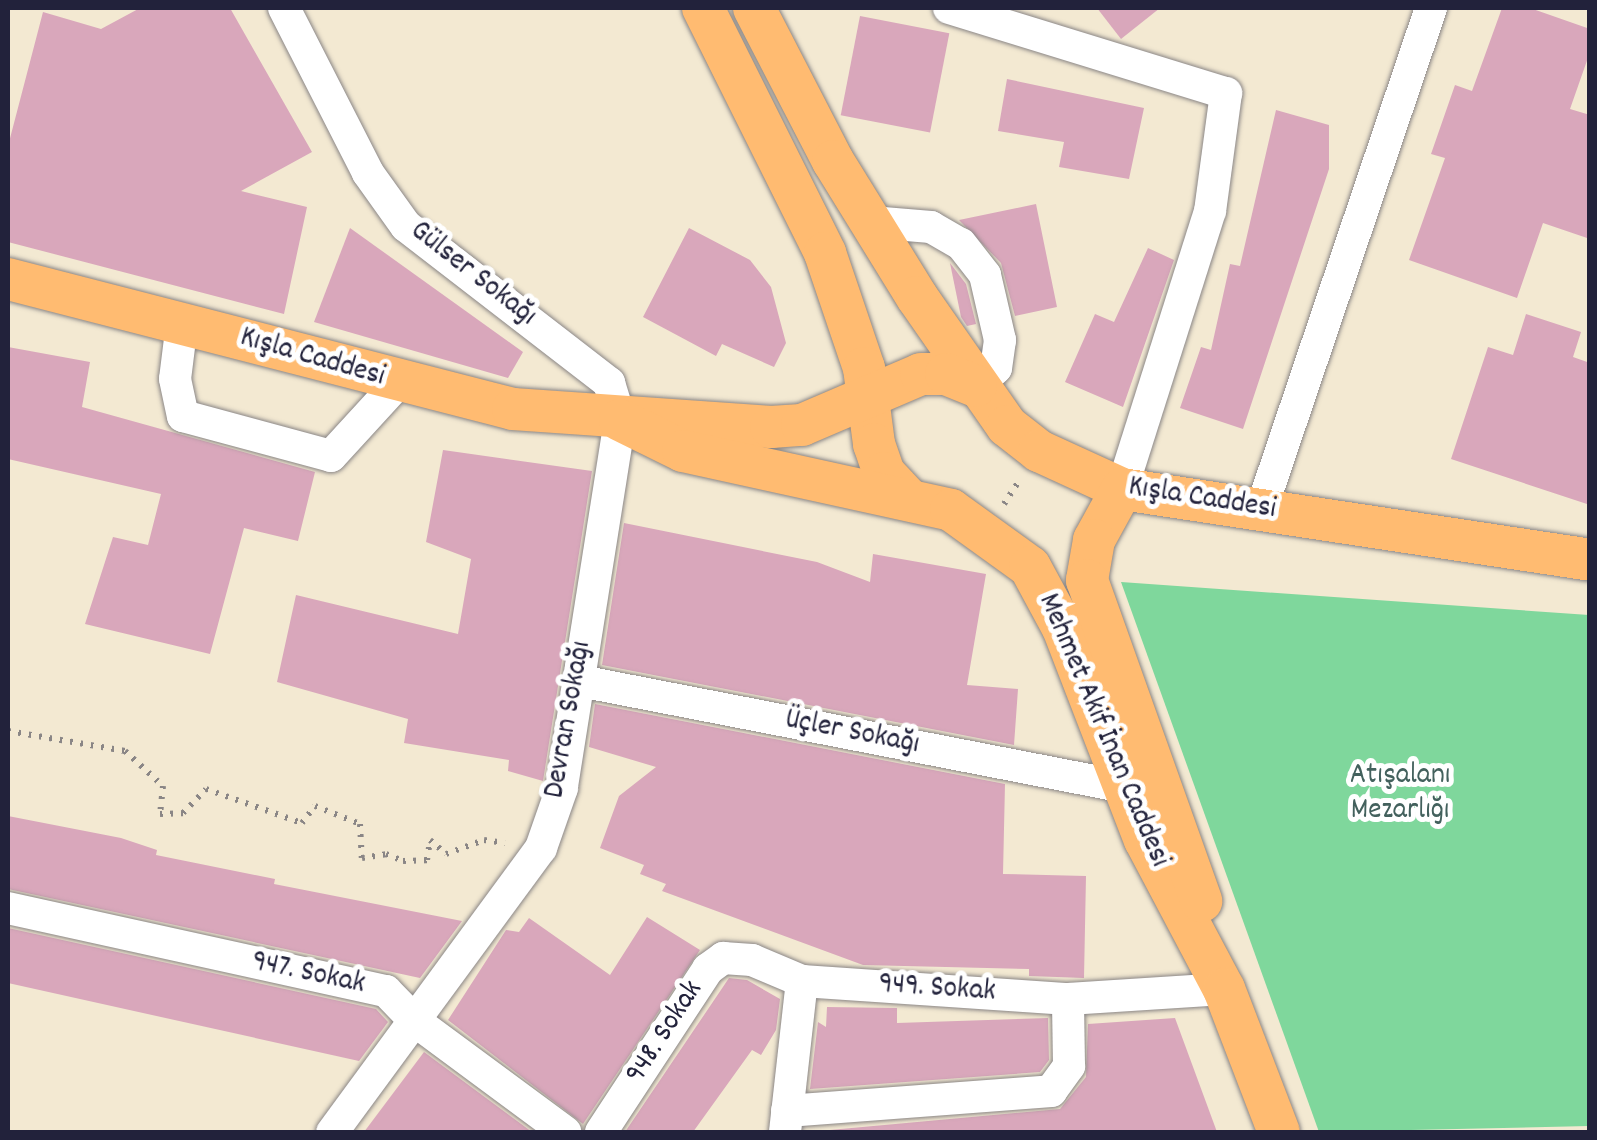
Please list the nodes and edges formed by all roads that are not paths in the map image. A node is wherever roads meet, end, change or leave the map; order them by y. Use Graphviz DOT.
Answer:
graph roads {
  1 [pos="284,8"];
  2 [pos="703,8"];
  3 [pos="754,8"];
  4 [pos="949,8"];
  5 [pos="1430,8"];
  6 [pos="1017,18"];
  7 [pos="871,222"];
  8 [pos="8,279"];
  9 [pos="182,323"];
  10 [pos="396,384"];
  11 [pos="976,386"];
  12 [pos="869,396"];
  13 [pos="620,420"];
  14 [pos="1122,489"];
  15 [pos="906,497"];
  16 [pos="1261,510"];
  17 [pos="1590,560"];
  18 [pos="580,681"];
  19 [pos="1125,787"];
  20 [pos="8,908"];
  21 [pos="802,981"];
  22 [pos="1224,988"];
  23 [pos="1068,999"];
  24 [pos="415,1021"];
  25 [pos="786,1122"];
  26 [pos="332,1132"];
  27 [pos="564,1132"];
  28 [pos="600,1132"];
  29 [pos="1278,1132"];
  1 -- 13 [label="street, Gülser Sokağı"];
  2 -- 12 [label="main road"];
  3 -- 7 [label="main road"];
  4 -- 6 [label="street"];
  5 -- 16 [label="street"];
  6 -- 14 [label="street"];
  7 -- 11 [label="main road"];
  7 -- 11 [label="street"];
  8 -- 9 [label="main road, Kışla Caddesi"];
  9 -- 10 [label="main road, Kışla Caddesi"];
  9 -- 10 [label="street"];
  10 -- 13 [label="main road, Kışla Caddesi"];
  11 -- 12 [label="main road, Kışla Caddesi"];
  11 -- 14 [label="main road, Kışla Caddesi"];
  12 -- 13 [label="main road, Kışla Caddesi"];
  12 -- 15 [label="main road"];
  13 -- 15 [label="main road, Kışla Caddesi"];
  13 -- 18 [label="street, Devran Sokağı"];
  14 -- 16 [label="main road, Kışla Caddesi"];
  14 -- 22 [label="main road"];
  15 -- 19 [label="main road, Mehmet Akif İnan Caddesi"];
  16 -- 17 [label="main road, Kışla Caddesi"];
  18 -- 19 [label="street, Üçler Sokağı"];
  18 -- 24 [label="street, Devran Sokağı"];
  19 -- 22 [label="main road, Mehmet Akif İnan Caddesi"];
  20 -- 24 [label="street, 947. Sokak"];
  21 -- 23 [label="street, 949. Sokak"];
  21 -- 25 [label="street"];
  21 -- 28 [label="street, 948. Sokak"];
  22 -- 23 [label="street, 949. Sokak"];
  22 -- 29 [label="main road, Mehmet Akif İnan Caddesi"];
  23 -- 25 [label="street"];
  24 -- 26 [label="street, Devran Sokağı"];
  24 -- 27 [label="street, 947. Sokak"];
}
